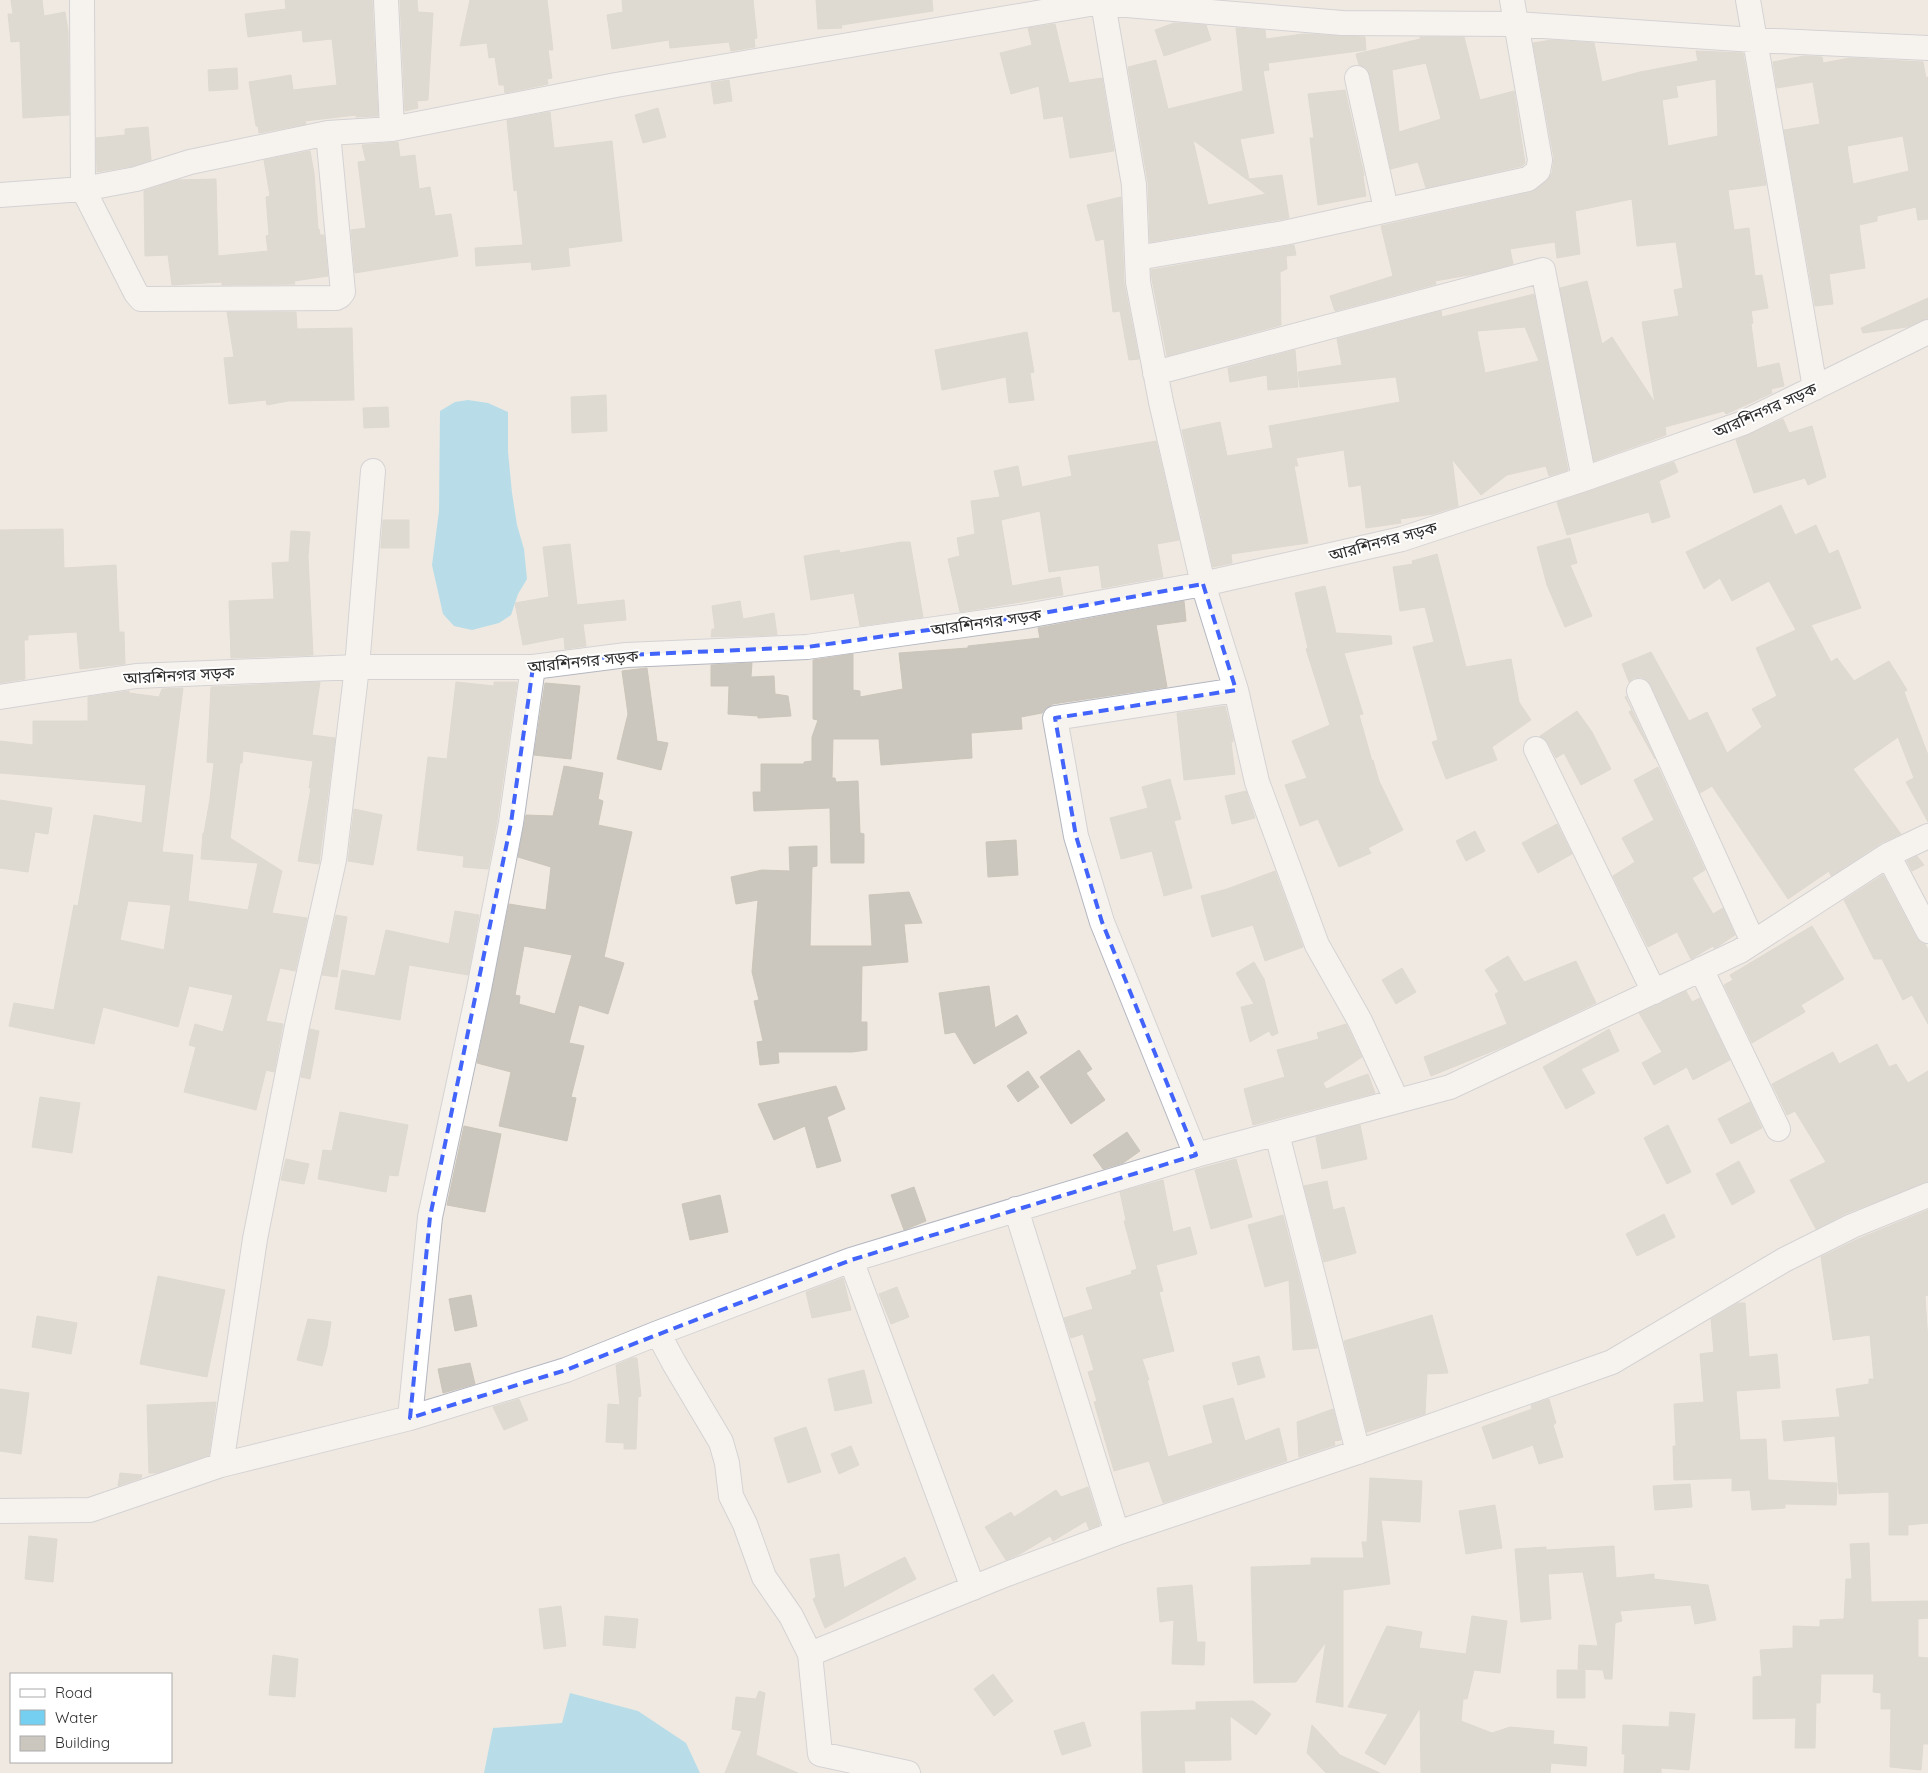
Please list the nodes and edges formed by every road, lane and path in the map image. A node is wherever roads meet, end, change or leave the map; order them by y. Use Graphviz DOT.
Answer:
graph roads {
  1 [pos="82,0"];
  2 [pos="386,0"];
  3 [pos="1512,0"];
  4 [pos="1748,0"];
  5 [pos="1104,1"];
  6 [pos="1515,24"];
  7 [pos="1754,40"];
  8 [pos="1928,48"];
  9 [pos="1357,78"];
  10 [pos="392,128"];
  11 [pos="328,132"];
  12 [pos="83,189"];
  13 [pos="0,195"];
  14 [pos="1386,209"];
  15 [pos="1137,258"];
  16 [pos="1928,332"];
  17 [pos="1155,373"];
  18 [pos="1814,388"];
  19 [pos="373,471"];
  20 [pos="1584,479"];
  21 [pos="1203,584"];
  22 [pos="357,667"];
  23 [pos="533,667"];
  24 [pos="1236,690"];
  25 [pos="1639,691"];
  26 [pos="0,697"];
  27 [pos="1536,750"];
  28 [pos="1928,836"];
  29 [pos="1888,854"];
  30 [pos="1928,931"];
  31 [pos="1753,942"];
  32 [pos="1701,969"];
  33 [pos="1654,992"];
  34 [pos="1397,1101"];
  35 [pos="1778,1129"];
  36 [pos="1277,1134"];
  37 [pos="1196,1155"];
  38 [pos="1928,1196"];
  39 [pos="1016,1209"];
  40 [pos="851,1260"];
  41 [pos="658,1333"];
  42 [pos="410,1418"];
  43 [pos="1358,1452"];
  44 [pos="221,1466"];
  45 [pos="0,1511"];
  46 [pos="1116,1533"];
  47 [pos="972,1588"];
  48 [pos="810,1654"];
  49 [pos="908,1773"];
  1 -- 12 [label="street"];
  2 -- 10 [label="street"];
  3 -- 6 [label="street"];
  4 -- 7 [label="street"];
  5 -- 6 [label="street"];
  5 -- 10 [label="street"];
  5 -- 15 [label="street"];
  6 -- 7 [label="street"];
  6 -- 14 [label="street"];
  7 -- 8 [label="street"];
  7 -- 18 [label="street"];
  9 -- 14 [label="street"];
  10 -- 11 [label="street"];
  11 -- 12 [label="street"];
  11 -- 12 [label="street"];
  12 -- 13 [label="street"];
  14 -- 15 [label="street"];
  15 -- 17 [label="street"];
  16 -- 18 [label="street, আরশিনগর সড়ক"];
  17 -- 20 [label="street"];
  17 -- 21 [label="street"];
  18 -- 20 [label="street, আরশিনগর সড়ক"];
  19 -- 22 [label="street"];
  20 -- 21 [label="street, আরশিনগর সড়ক"];
  21 -- 23 [label="street, আরশিনগর সড়ক"];
  21 -- 24 [label="street"];
  22 -- 23 [label="street, আরশিনগর সড়ক"];
  22 -- 26 [label="street, আরশিনগর সড়ক"];
  22 -- 44 [label="street"];
  23 -- 42 [label="street"];
  24 -- 34 [label="street"];
  24 -- 37 [label="street"];
  25 -- 31 [label="street"];
  27 -- 33 [label="street"];
  28 -- 29 [label="street"];
  29 -- 30 [label="street"];
  29 -- 31 [label="street"];
  31 -- 32 [label="street"];
  32 -- 33 [label="street"];
  32 -- 35 [label="street"];
  33 -- 34 [label="street"];
  34 -- 36 [label="street"];
  36 -- 37 [label="street"];
  36 -- 43 [label="street"];
  37 -- 39 [label="street"];
  38 -- 43 [label="street"];
  39 -- 40 [label="street"];
  39 -- 46 [label="street"];
  40 -- 41 [label="street"];
  40 -- 47 [label="street"];
  41 -- 42 [label="street"];
  41 -- 48 [label="street"];
  42 -- 44 [label="street"];
  43 -- 46 [label="street"];
  44 -- 45 [label="street"];
  46 -- 47 [label="street"];
  47 -- 48 [label="street"];
  48 -- 49 [label="street"];
}
